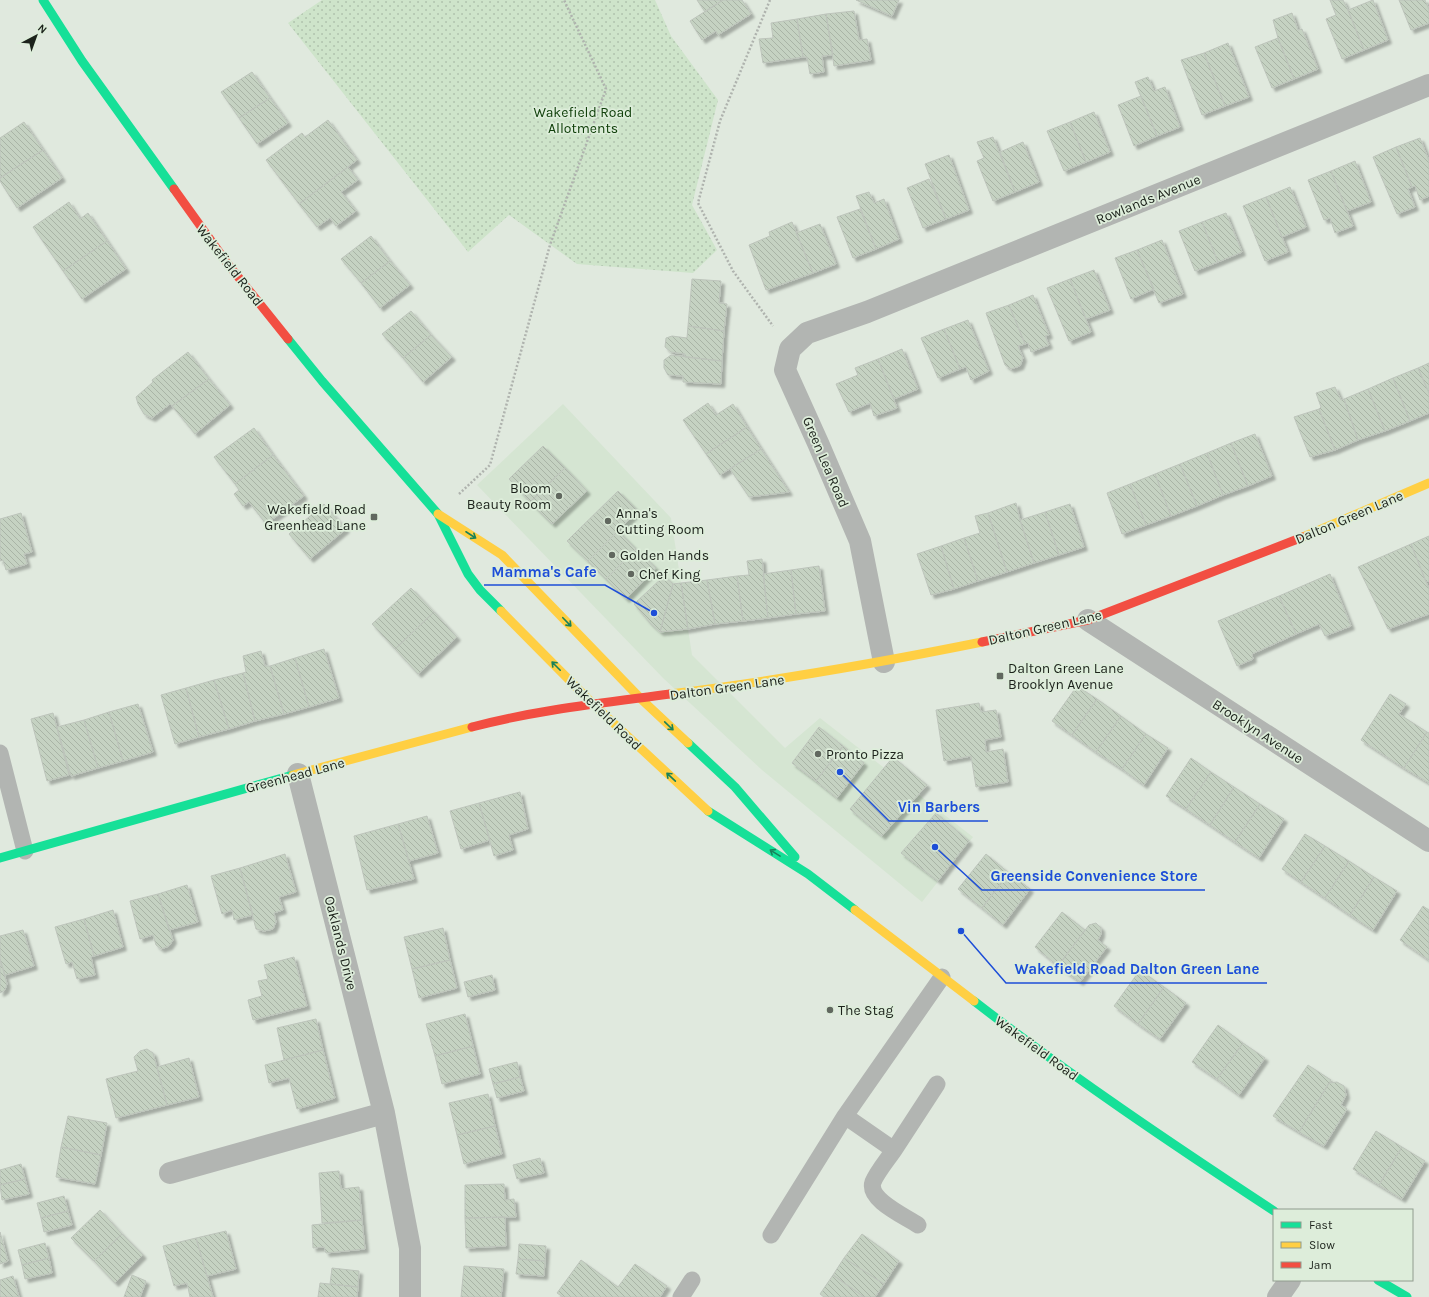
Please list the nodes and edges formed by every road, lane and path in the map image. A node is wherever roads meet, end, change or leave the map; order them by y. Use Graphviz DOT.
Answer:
graph roads {
  1 [pos="43,0"];
  2 [pos="564,0"];
  3 [pos="770,0"];
  4 [pos="1429,85"];
  5 [pos="790,349"];
  6 [pos="1429,484"];
  7 [pos="438,514"];
  8 [pos="1088,620"];
  9 [pos="884,662"];
  10 [pos="641,699"];
  11 [pos="593,704"];
  12 [pos="0,753"];
  13 [pos="298,774"];
  14 [pos="1429,841"];
  15 [pos="25,851"];
  16 [pos="0,858"];
  17 [pos="808,874"];
  18 [pos="942,977"];
  19 [pos="937,1084"];
  20 [pos="384,1113"];
  21 [pos="845,1116"];
  22 [pos="894,1150"];
  23 [pos="170,1173"];
  24 [pos="1273,1209"];
  25 [pos="918,1224"];
  26 [pos="771,1235"];
  27 [pos="692,1280"];
  28 [pos="1289,1281"];
  29 [pos="1380,1281"];
  30 [pos="410,1297"];
  31 [pos="681,1297"];
  32 [pos="1278,1297"];
  33 [pos="1406,1297"];
  1 -- 7 [label="main road, Wakefield Road"];
  2 -- 7 [label="path"];
  3 -- 5 [label="path"];
  4 -- 5 [label="street, Rowlands Avenue"];
  5 -- 9 [label="street, Green Lea Road"];
  6 -- 8 [label="main road, Dalton Green Lane"];
  7 -- 10 [label="main road, Wakefield Road, one-way"];
  11 -- 7 [label="main road, Wakefield Road, one-way"];
  8 -- 9 [label="main road, Dalton Green Lane"];
  8 -- 14 [label="street, Brooklyn Avenue"];
  9 -- 10 [label="main road, Dalton Green Lane"];
  10 -- 11 [label="main road, Dalton Green Lane"];
  10 -- 17 [label="main road, Wakefield Road, one-way"];
  11 -- 13 [label="main road, Greenhead Lane"];
  17 -- 11 [label="main road, Wakefield Road, one-way"];
  12 -- 15 [label="lane"];
  13 -- 15 [label="main road, Greenhead Lane"];
  13 -- 20 [label="street, Oaklands Drive"];
  15 -- 16 [label="main road, Greenhead Lane"];
  17 -- 18 [label="main road, Wakefield Road"];
  18 -- 21 [label="lane"];
  18 -- 24 [label="main road, Wakefield Road"];
  19 -- 22 [label="lane"];
  20 -- 23 [label="street"];
  20 -- 30 [label="street, Oaklands Drive"];
  21 -- 22 [label="lane"];
  21 -- 26 [label="lane"];
  22 -- 25 [label="lane"];
  27 -- 31 [label="lane"];
  28 -- 32 [label="street"];
  29 -- 33 [label="main road"];
}
